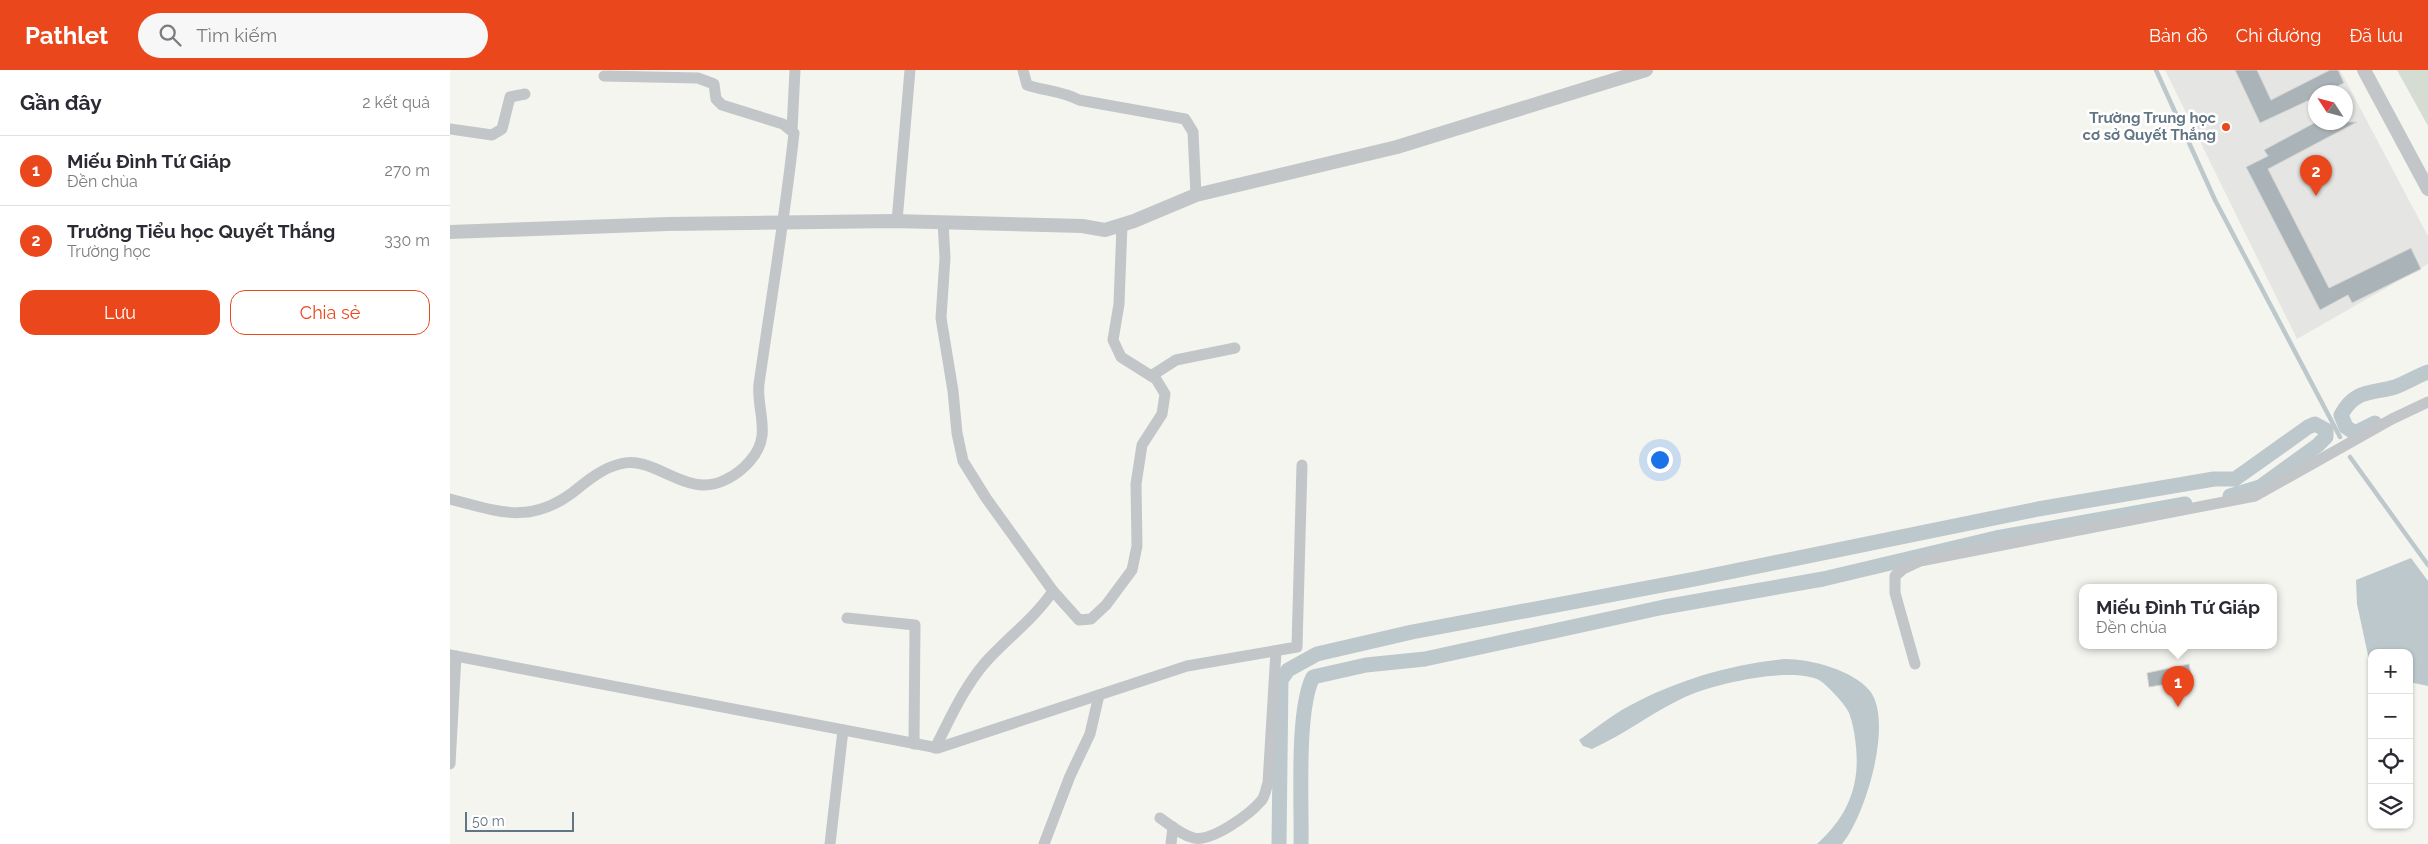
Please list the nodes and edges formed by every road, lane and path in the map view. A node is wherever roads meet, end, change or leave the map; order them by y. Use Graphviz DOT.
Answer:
graph roads {
  1 [pos="795,70"];
  2 [pos="910,70"];
  3 [pos="1023,70"];
  4 [pos="1646,70"];
  5 [pos="2364,70"];
  6 [pos="638,72"];
  7 [pos="604,76"];
  8 [pos="525,94"];
  9 [pos="450,128"];
  10 [pos="792,130"];
  11 [pos="2428,189"];
  12 [pos="1196,195"];
  13 [pos="897,221"];
  14 [pos="784,222"];
  15 [pos="943,222"];
  16 [pos="1122,225"];
  17 [pos="450,232"];
  18 [pos="1235,348"];
  19 [pos="1151,376"];
  20 [pos="2428,402"];
  21 [pos="1302,465"];
  22 [pos="450,499"];
  23 [pos="1053,591"];
  24 [pos="847,618"];
  25 [pos="1276,651"];
  26 [pos="453,655"];
  27 [pos="1915,664"];
  28 [pos="1099,695"];
  29 [pos="843,730"];
  30 [pos="914,744"];
  31 [pos="934,748"];
  32 [pos="450,764"];
  33 [pos="1160,818"];
  34 [pos="1173,827"];
  35 [pos="830,844"];
  36 [pos="1044,844"];
  37 [pos="1171,844"];
  1 -- 10 [label="street"];
  2 -- 13 [label="street"];
  3 -- 12 [label="street"];
  4 -- 12 [label="street"];
  5 -- 11 [label="street"];
  6 -- 7 [label="street"];
  6 -- 10 [label="street"];
  8 -- 9 [label="street"];
  10 -- 14 [label="street"];
  12 -- 16 [label="street"];
  13 -- 14 [label="street"];
  13 -- 15 [label="street"];
  14 -- 17 [label="street"];
  14 -- 22 [label="street"];
  15 -- 16 [label="street"];
  15 -- 23 [label="street"];
  16 -- 19 [label="street"];
  18 -- 19 [label="street"];
  19 -- 23 [label="street"];
  20 -- 27 [label="street"];
  21 -- 25 [label="street"];
  23 -- 31 [label="street"];
  24 -- 30 [label="street"];
  25 -- 28 [label="street"];
  25 -- 34 [label="street"];
  26 -- 29 [label="street"];
  26 -- 32 [label="street"];
  28 -- 31 [label="street"];
  28 -- 36 [label="street"];
  29 -- 30 [label="street"];
  29 -- 35 [label="street"];
  30 -- 31 [label="street"];
  33 -- 34 [label="street"];
  34 -- 37 [label="street"];
}
